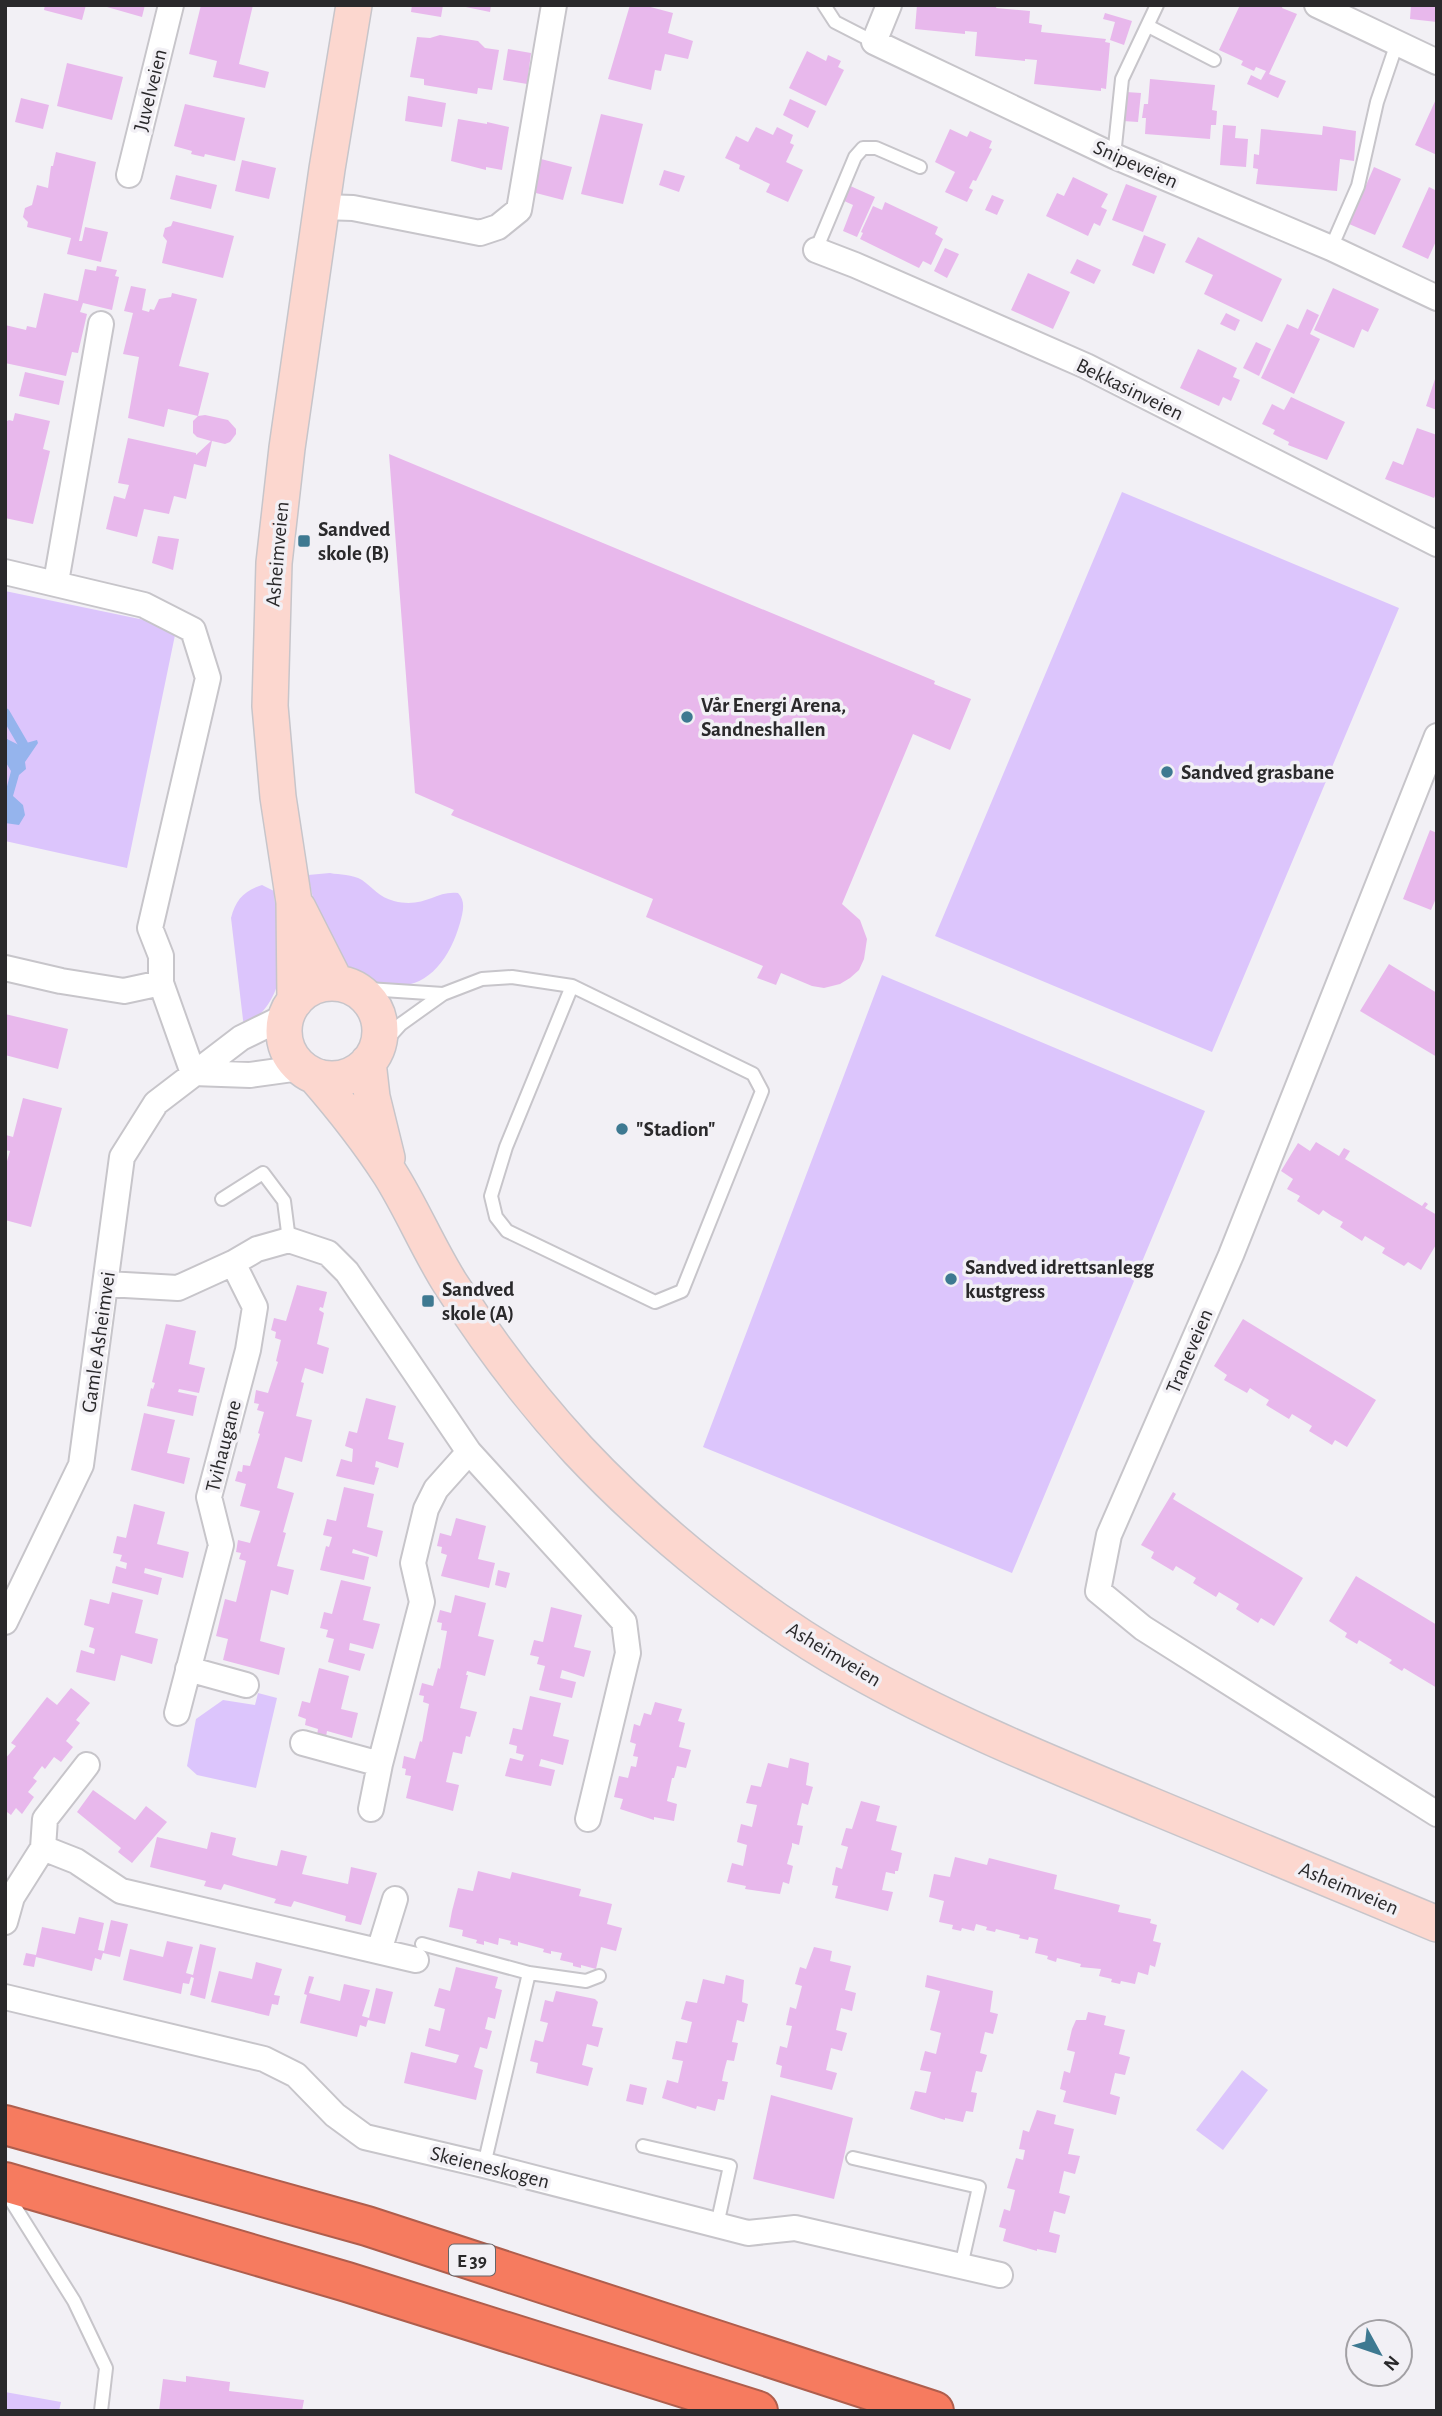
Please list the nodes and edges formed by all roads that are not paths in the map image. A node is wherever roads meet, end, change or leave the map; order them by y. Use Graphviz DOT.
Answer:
graph roads {
  1 [pos="171,5"];
  2 [pos="354,5"];
  3 [pos="554,5"];
  4 [pos="824,5"];
  5 [pos="889,5"];
  6 [pos="1157,5"];
  7 [pos="1317,5"];
  8 [pos="1147,26"];
  9 [pos="874,42"];
  10 [pos="1396,43"];
  11 [pos="1214,60"];
  12 [pos="1437,62"];
  13 [pos="1114,156"];
  14 [pos="920,167"];
  15 [pos="129,175"];
  16 [pos="322,206"];
  17 [pos="1331,248"];
  18 [pos="816,250"];
  19 [pos="1437,298"];
  20 [pos="101,324"];
  21 [pos="1437,544"];
  22 [pos="5,572"];
  23 [pos="56,582"];
  24 [pos="1437,736"];
  25 [pos="294,902"];
  26 [pos="5,968"];
  27 [pos="161,983"];
  28 [pos="344,985"];
  29 [pos="572,986"];
  30 [pos="443,994"];
  31 [pos="290,1008"];
  32 [pos="371,1058"];
  33 [pos="307,1072"];
  34 [pos="193,1073"];
  35 [pos="391,1175"];
  36 [pos="222,1199"];
  37 [pos="289,1240"];
  38 [pos="233,1263"];
  39 [pos="107,1284"];
  40 [pos="469,1452"];
  41 [pos="5,1622"];
  42 [pos="188,1668"];
  43 [pos="246,1685"];
  44 [pos="177,1713"];
  45 [pos="303,1743"];
  46 [pos="380,1764"];
  47 [pos="88,1765"];
  48 [pos="371,1809"];
  49 [pos="1437,1814"];
  50 [pos="588,1819"];
  51 [pos="43,1848"];
  52 [pos="395,1899"];
  53 [pos="5,1922"];
  54 [pos="1437,1924"];
  55 [pos="379,1951"];
  56 [pos="419,1952"];
  57 [pos="529,1973"];
  58 [pos="599,1976"];
  59 [pos="5,1997"];
  60 [pos="5,2125"];
  61 [pos="643,2146"];
  62 [pos="853,2158"];
  63 [pos="484,2165"];
  64 [pos="5,2182"];
  65 [pos="5,2190"];
  66 [pos="717,2225"];
  67 [pos="961,2266"];
  68 [pos="1000,2275"];
  69 [pos="101,2411"];
  70 [pos="758,2411"];
  71 [pos="934,2411"];
  1 -- 15 [label="street, Juvelveien"];
  2 -- 16 [label="main road, Asheimveien"];
  3 -- 16 [label="street"];
  4 -- 9 [label="lane"];
  5 -- 9 [label="street"];
  6 -- 8 [label="lane"];
  7 -- 10 [label="street"];
  8 -- 11 [label="lane"];
  8 -- 13 [label="lane"];
  9 -- 13 [label="street, Snipeveien"];
  10 -- 12 [label="street"];
  10 -- 17 [label="lane"];
  13 -- 17 [label="street, Snipeveien"];
  14 -- 18 [label="lane"];
  16 -- 25 [label="main road, Asheimveien"];
  17 -- 19 [label="street, Snipeveien"];
  18 -- 21 [label="street, Bekkasinveien"];
  20 -- 23 [label="street"];
  22 -- 23 [label="street"];
  23 -- 27 [label="street"];
  24 -- 49 [label="street, Traneveien"];
  25 -- 28 [label="main road, Asheimveien"];
  25 -- 31 [label="main road, Asheimveien"];
  26 -- 27 [label="street"];
  27 -- 34 [label="street"];
  28 -- 30 [label="lane"];
  28 -- 31 [label="main road"];
  28 -- 32 [label="main road"];
  29 -- 29 [label="lane"];
  29 -- 30 [label="lane"];
  30 -- 32 [label="lane"];
  31 -- 33 [label="main road"];
  31 -- 34 [label="street, Gamle Asheimvei"];
  32 -- 33 [label="main road"];
  32 -- 35 [label="main road, Asheimveien"];
  33 -- 34 [label="street"];
  33 -- 35 [label="main road, Asheimveien"];
  34 -- 39 [label="street, Gamle Asheimvei"];
  35 -- 54 [label="main road, Asheimveien"];
  36 -- 37 [label="lane"];
  37 -- 38 [label="street"];
  37 -- 40 [label="street"];
  38 -- 39 [label="street"];
  38 -- 42 [label="street, Tvihaugane"];
  39 -- 41 [label="street, Gamle Asheimvei"];
  40 -- 46 [label="street"];
  40 -- 50 [label="street"];
  42 -- 43 [label="street"];
  42 -- 44 [label="street, Tvihaugane"];
  45 -- 46 [label="street"];
  46 -- 48 [label="street"];
  47 -- 51 [label="street"];
  51 -- 53 [label="street"];
  51 -- 55 [label="street"];
  52 -- 55 [label="street"];
  55 -- 56 [label="street"];
  56 -- 57 [label="lane"];
  57 -- 58 [label="lane"];
  57 -- 63 [label="lane"];
  59 -- 63 [label="street, Skeieneskogen"];
  60 -- 71 [label="highway, E 39"];
  61 -- 66 [label="lane"];
  62 -- 67 [label="lane"];
  63 -- 66 [label="street, Skeieneskogen"];
  64 -- 70 [label="highway"];
  65 -- 69 [label="lane"];
  66 -- 67 [label="street, Skeieneskogen"];
  67 -- 68 [label="street, Skeieneskogen"];
}
